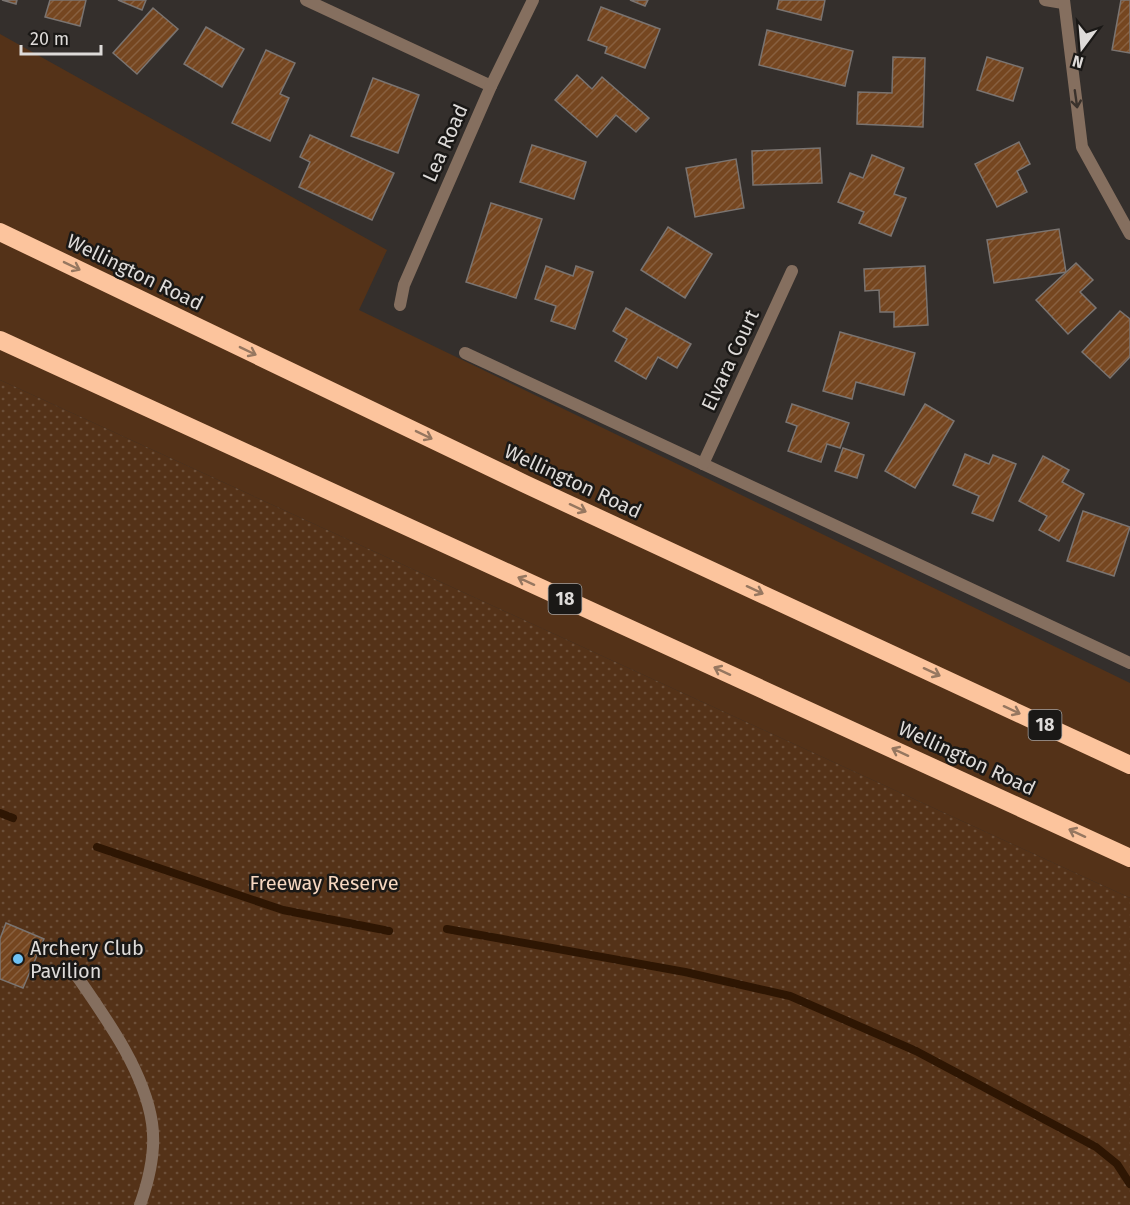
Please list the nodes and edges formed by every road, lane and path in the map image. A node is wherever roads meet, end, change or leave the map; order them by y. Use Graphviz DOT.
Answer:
graph roads {
  1 [pos="306,0"];
  2 [pos="532,0"];
  3 [pos="1046,0"];
  4 [pos="1063,1"];
  5 [pos="491,86"];
  6 [pos="0,227"];
  7 [pos="0,232"];
  8 [pos="1130,234"];
  9 [pos="44,253"];
  10 [pos="792,272"];
  11 [pos="400,305"];
  12 [pos="0,340"];
  13 [pos="465,353"];
  14 [pos="703,464"];
  15 [pos="1130,663"];
  16 [pos="1130,765"];
  17 [pos="1130,858"];
  18 [pos="72,969"];
  19 [pos="140,1205"];
  1 -- 5 [label="street"];
  2 -- 5 [label="street, Lea Road"];
  3 -- 4 [label="street"];
  4 -- 8 [label="street, one-way"];
  5 -- 11 [label="street, Lea Road"];
  6 -- 9 [label="highway"];
  7 -- 9 [label="highway, Wellington Road / 18"];
  9 -- 16 [label="highway, Wellington Road / 18, one-way"];
  10 -- 14 [label="street, Elvara Court"];
  17 -- 12 [label="highway, Wellington Road / 18, one-way"];
  13 -- 14 [label="street"];
  14 -- 15 [label="street"];
  18 -- 19 [label="street"];
}
